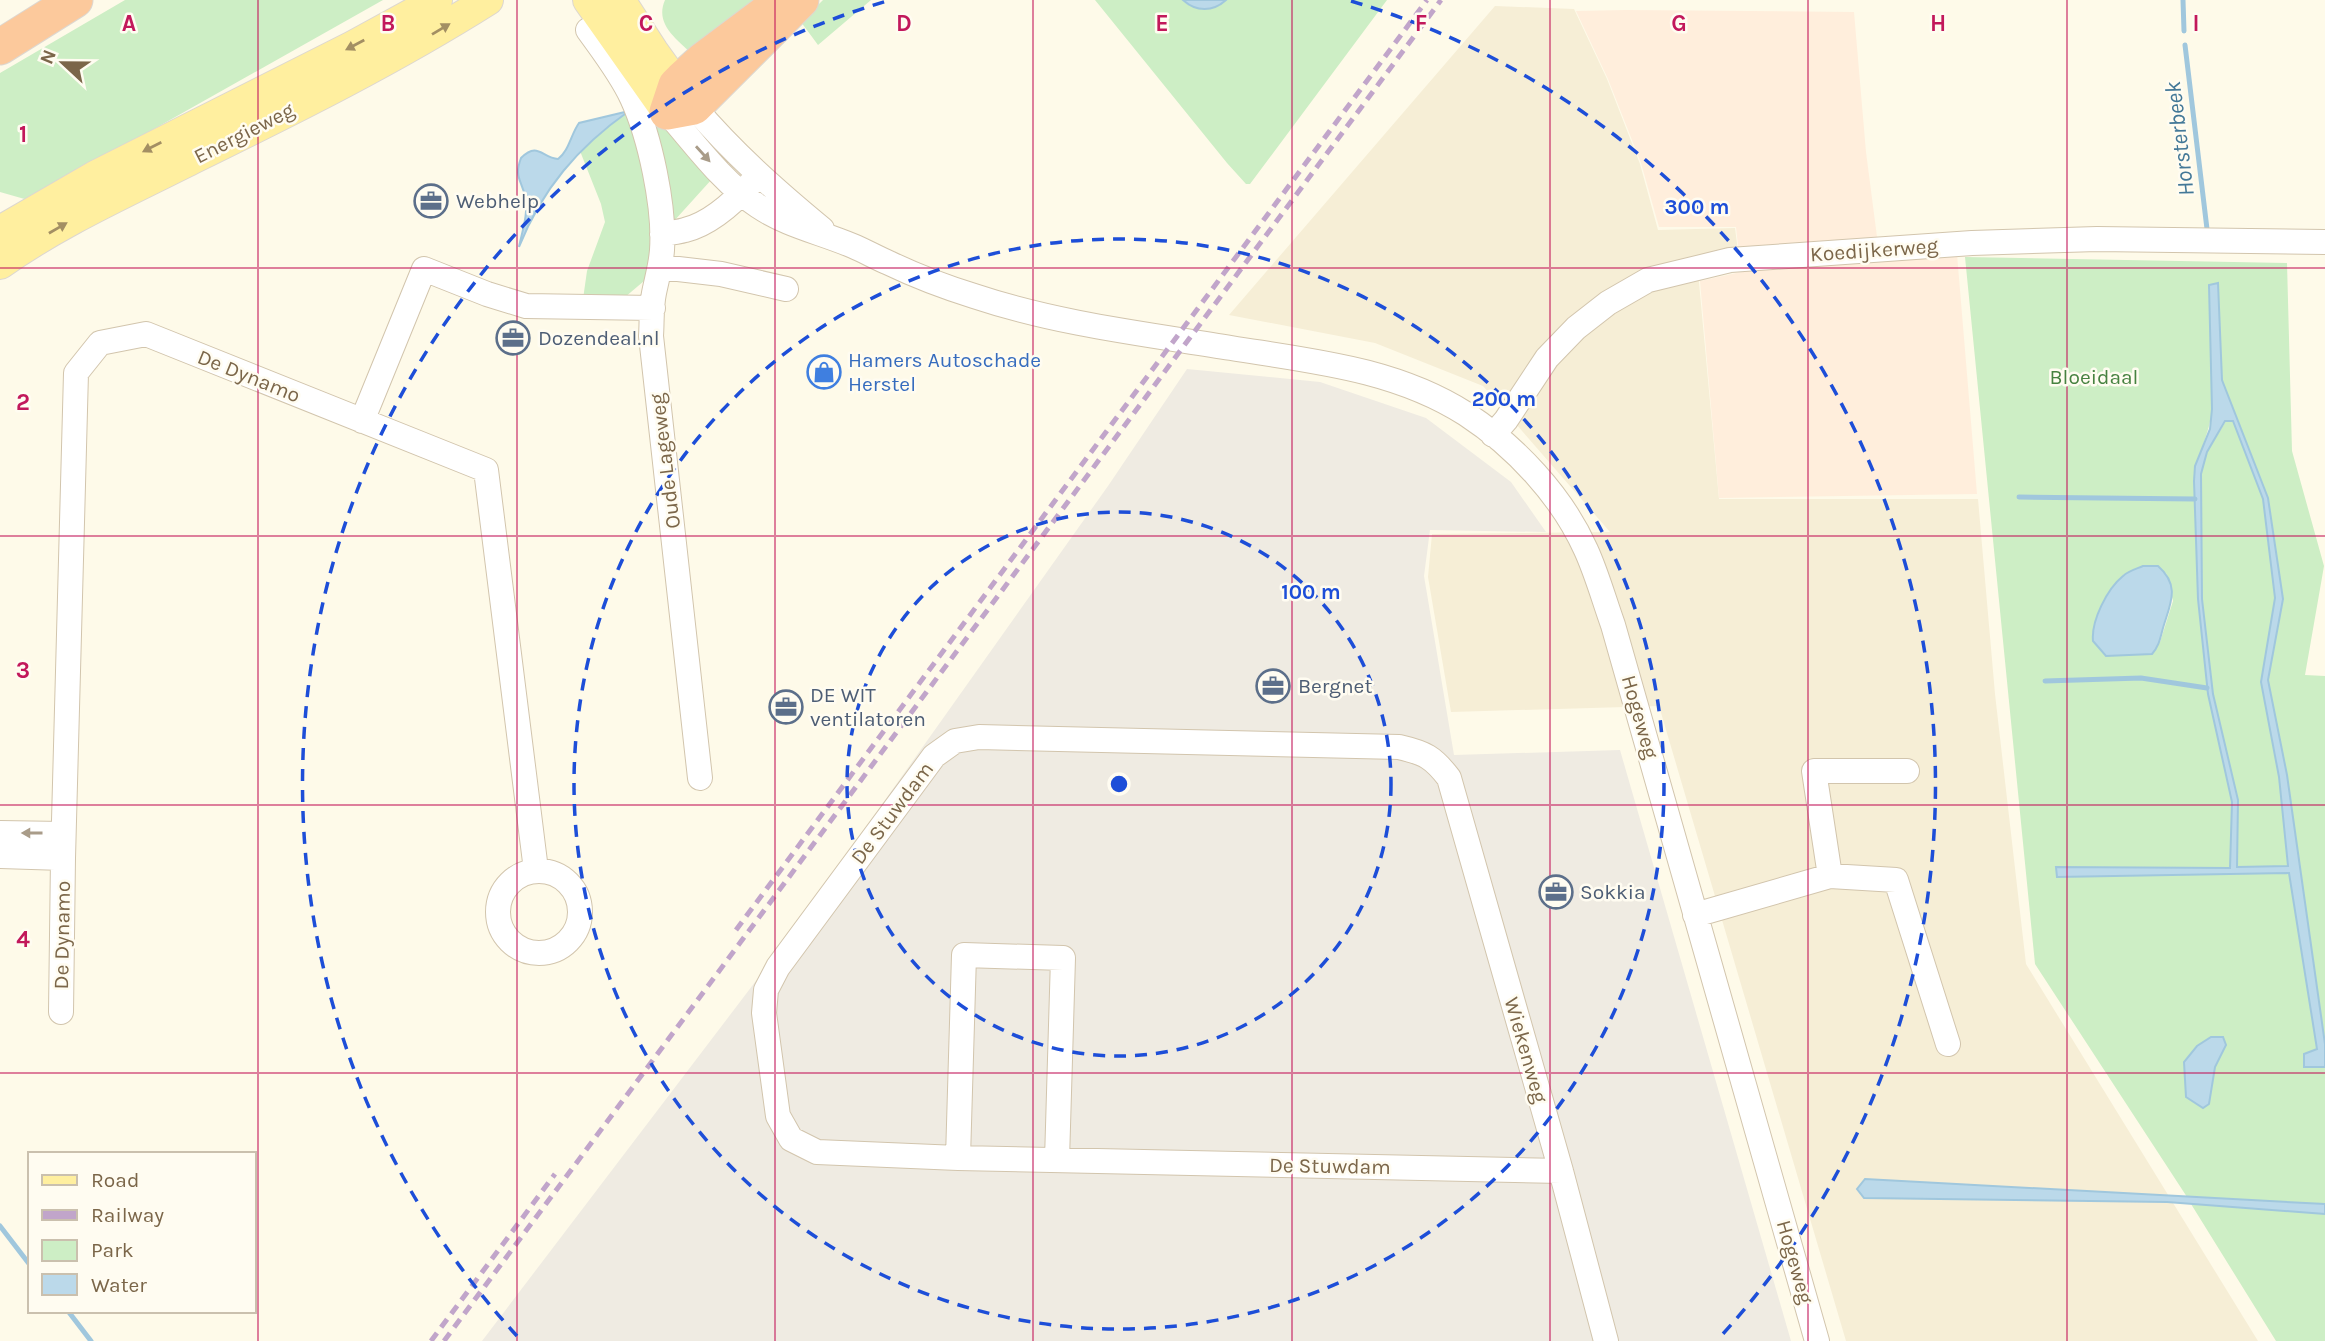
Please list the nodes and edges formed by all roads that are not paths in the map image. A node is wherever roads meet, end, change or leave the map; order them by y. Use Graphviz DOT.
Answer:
graph roads {
  1 [pos="75,0"];
  2 [pos="437,0"];
  3 [pos="488,0"];
  4 [pos="589,0"];
  5 [pos="620,0"];
  6 [pos="783,0"];
  7 [pos="801,0"];
  8 [pos="588,30"];
  9 [pos="0,47"];
  10 [pos="679,101"];
  11 [pos="750,184"];
  12 [pos="0,231"];
  13 [pos="662,234"];
  14 [pos="2325,242"];
  15 [pos="0,264"];
  16 [pos="661,267"];
  17 [pos="786,289"];
  18 [pos="653,308"];
  19 [pos="362,421"];
  20 [pos="1493,435"];
  21 [pos="1437,762"];
  22 [pos="1907,771"];
  23 [pos="700,778"];
  24 [pos="0,833"];
  25 [pos="63,846"];
  26 [pos="0,856"];
  27 [pos="536,870"];
  28 [pos="1830,876"];
  29 [pos="1695,915"];
  30 [pos="61,1012"];
  31 [pos="1948,1044"];
  32 [pos="958,1158"];
  33 [pos="1057,1160"];
  34 [pos="1561,1171"];
  35 [pos="1606,1341"];
  36 [pos="1817,1341"];
  1 -- 9 [label="highway"];
  2 -- 12 [label="main road, Energieweg, one-way"];
  15 -- 3 [label="main road, Energieweg, one-way"];
  4 -- 10 [label="main road"];
  5 -- 10 [label="main road"];
  6 -- 10 [label="highway"];
  7 -- 10 [label="highway"];
  8 -- 13 [label="street, Oude Lageweg"];
  10 -- 11 [label="street, Hogeweg"];
  11 -- 13 [label="street"];
  11 -- 20 [label="street, Hogeweg"];
  13 -- 16 [label="street, Oude Lageweg"];
  14 -- 20 [label="street, Koedijkerweg"];
  16 -- 17 [label="street"];
  16 -- 18 [label="street, Oude Lageweg"];
  18 -- 19 [label="street"];
  18 -- 23 [label="street, Oude Lageweg"];
  19 -- 25 [label="street, De Dynamo"];
  19 -- 27 [label="street, De Dynamo"];
  20 -- 29 [label="street, Hogeweg"];
  21 -- 32 [label="street, De Stuwdam"];
  21 -- 34 [label="street, Wiekenweg"];
  22 -- 28 [label="street"];
  25 -- 24 [label="street, one-way"];
  25 -- 26 [label="street, De Dynamo"];
  25 -- 30 [label="street, De Dynamo"];
  28 -- 29 [label="street"];
  28 -- 31 [label="street"];
  29 -- 36 [label="street, Hogeweg"];
  32 -- 33 [label="street, De Stuwdam"];
  32 -- 33 [label="street"];
  33 -- 34 [label="street, De Stuwdam"];
  34 -- 35 [label="street, Wiekenweg"];
}
